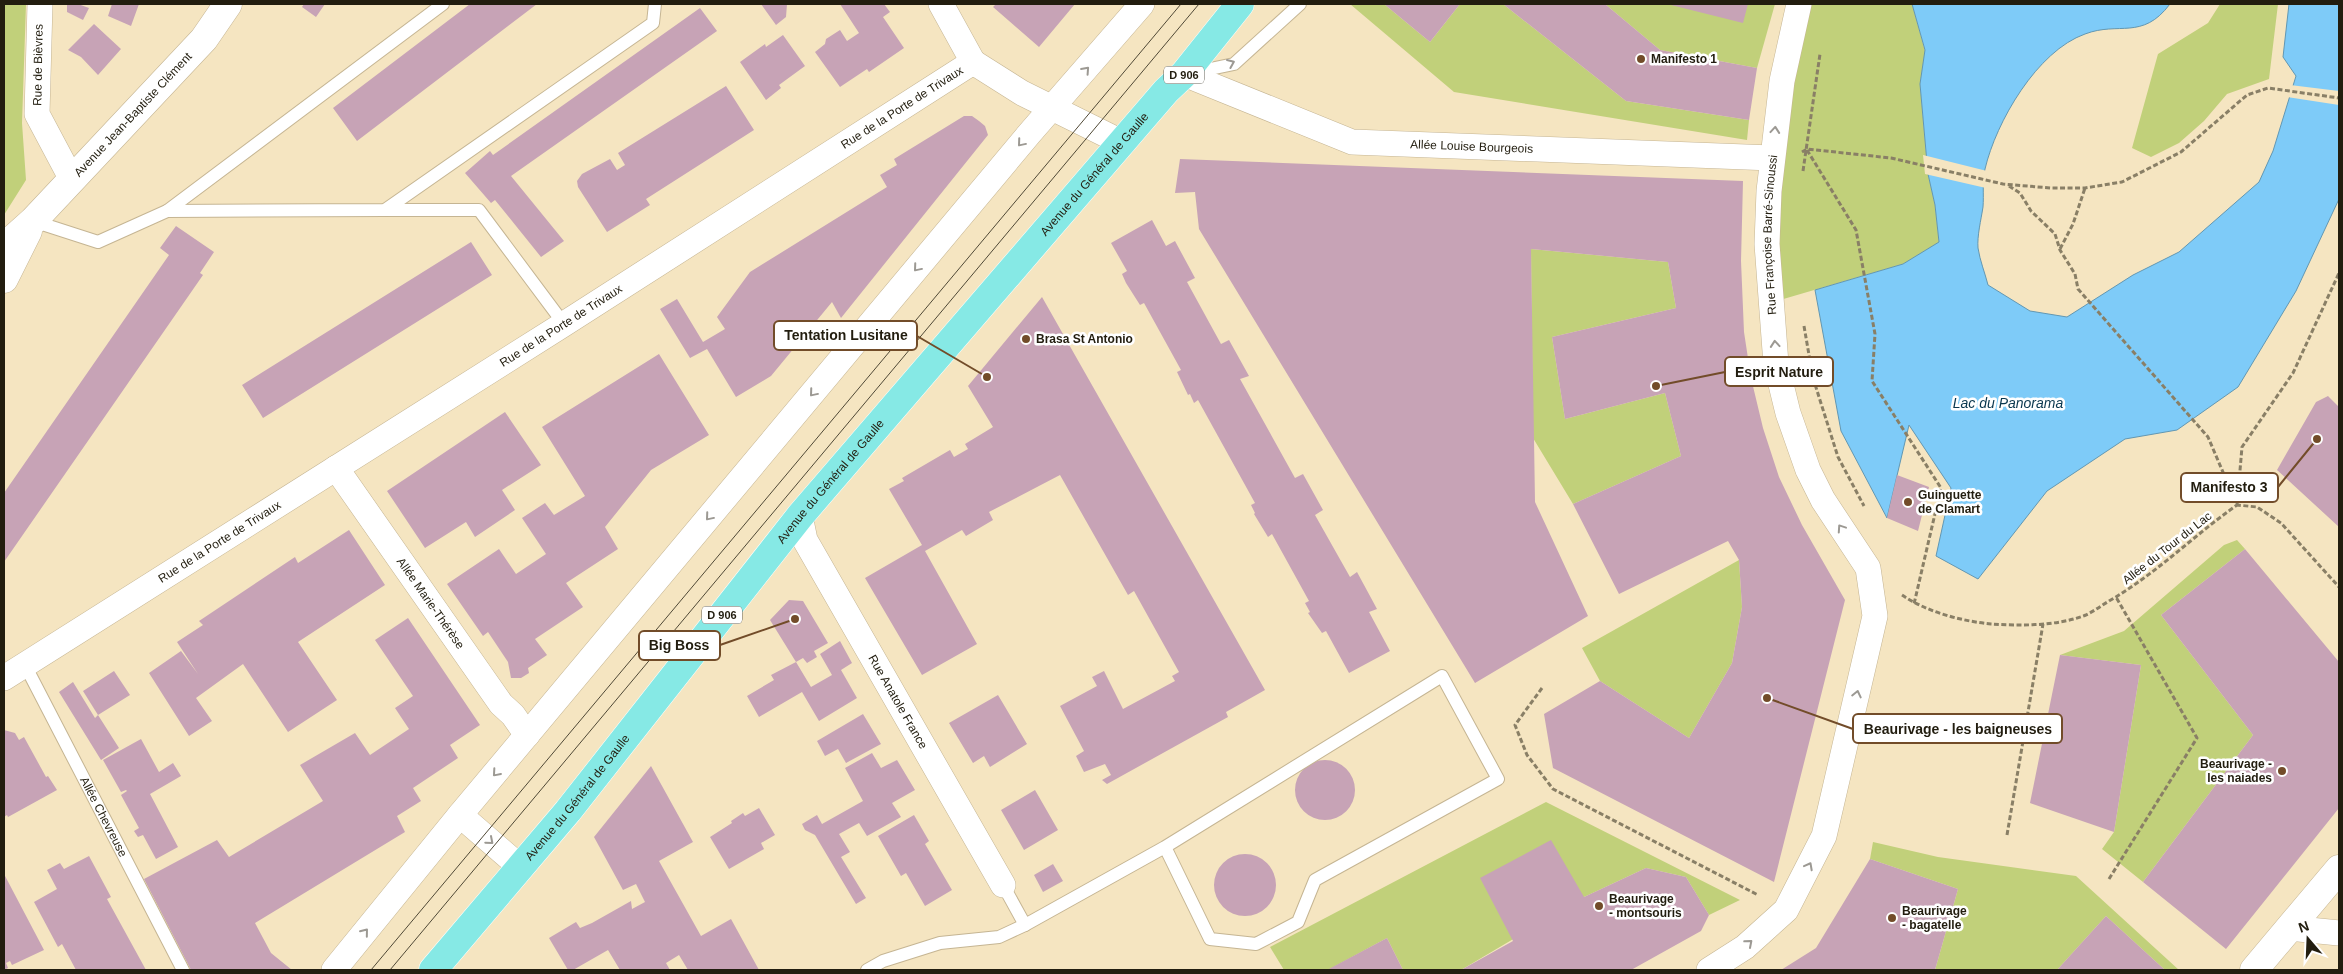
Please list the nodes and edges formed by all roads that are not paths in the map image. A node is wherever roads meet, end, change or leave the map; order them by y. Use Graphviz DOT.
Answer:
graph roads {
  1 [pos="40,4"];
  2 [pos="228,4"];
  3 [pos="443,4"];
  4 [pos="655,4"];
  5 [pos="941,4"];
  6 [pos="1142,4"];
  7 [pos="1240,4"];
  8 [pos="1300,4"];
  9 [pos="1799,4"];
  10 [pos="973,62"];
  11 [pos="1184,74"];
  12 [pos="1053,107"];
  13 [pos="1123,143"];
  14 [pos="1772,158"];
  15 [pos="71,178"];
  16 [pos="385,210"];
  17 [pos="167,211"];
  18 [pos="33,221"];
  19 [pos="4,247"];
  20 [pos="4,279"];
  21 [pos="564,324"];
  22 [pos="336,468"];
  23 [pos="800,516"];
  24 [pos="25,665"];
  25 [pos="4,678"];
  26 [pos="527,735"];
  27 [pos="460,815"];
  28 [pos="1165,847"];
  29 [pos="520,866"];
  30 [pos="2339,869"];
  31 [pos="1003,886"];
  32 [pos="1025,925"];
  33 [pos="2289,928"];
  34 [pos="2339,933"];
  35 [pos="183,970"];
  36 [pos="334,970"];
  37 [pos="433,970"];
  38 [pos="867,970"];
  39 [pos="1709,970"];
  40 [pos="2254,970"];
  1 -- 15 [label="street, Rue de Bièvres"];
  2 -- 15 [label="street, Avenue Jean-Baptiste Clément"];
  3 -- 17 [label="lane"];
  4 -- 16 [label="lane"];
  5 -- 10 [label="street"];
  12 -- 6 [label="street, one-way"];
  7 -- 11 [label="main road, Avenue du Général de Gaulle / D 906"];
  11 -- 8 [label="lane, one-way"];
  14 -- 9 [label="street, Rue Françoise Barré-Sinoussi, one-way"];
  10 -- 12 [label="street, Rue de la Porte de Trivaux"];
  10 -- 21 [label="street, Rue de la Porte de Trivaux"];
  11 -- 13 [label="main road, Avenue du Général de Gaulle / D 906"];
  11 -- 14 [label="street, Allée Louise Bourgeois"];
  12 -- 13 [label="street, Rue de la Porte de Trivaux"];
  12 -- 26 [label="street, one-way"];
  13 -- 23 [label="main road, Avenue du Général de Gaulle / D 906"];
  39 -- 14 [label="street, Rue Françoise Barré-Sinoussi, one-way"];
  15 -- 18 [label="street, Avenue Jean-Baptiste Clément"];
  16 -- 17 [label="lane"];
  16 -- 21 [label="lane"];
  17 -- 18 [label="lane"];
  18 -- 19 [label="street, Avenue Jean-Baptiste Clément"];
  18 -- 20 [label="street, Avenue Jean-Baptiste Clément"];
  21 -- 22 [label="street, Rue de la Porte de Trivaux"];
  22 -- 24 [label="street, Rue de la Porte de Trivaux"];
  22 -- 26 [label="street, Allée Marie-Thérèse"];
  23 -- 29 [label="main road, Avenue du Général de Gaulle / D 906"];
  23 -- 31 [label="street, Rue Anatole France"];
  24 -- 25 [label="street, Rue de la Porte de Trivaux"];
  24 -- 35 [label="lane, Allée Chevreuse"];
  26 -- 27 [label="street, one-way"];
  27 -- 29 [label="street, one-way"];
  36 -- 27 [label="street, one-way"];
  28 -- 28 [label="lane"];
  28 -- 32 [label="lane"];
  29 -- 37 [label="main road, Avenue du Général de Gaulle / D 906"];
  30 -- 33 [label="street"];
  31 -- 32 [label="lane"];
  32 -- 38 [label="lane"];
  33 -- 34 [label="street"];
  33 -- 40 [label="street"];
}
